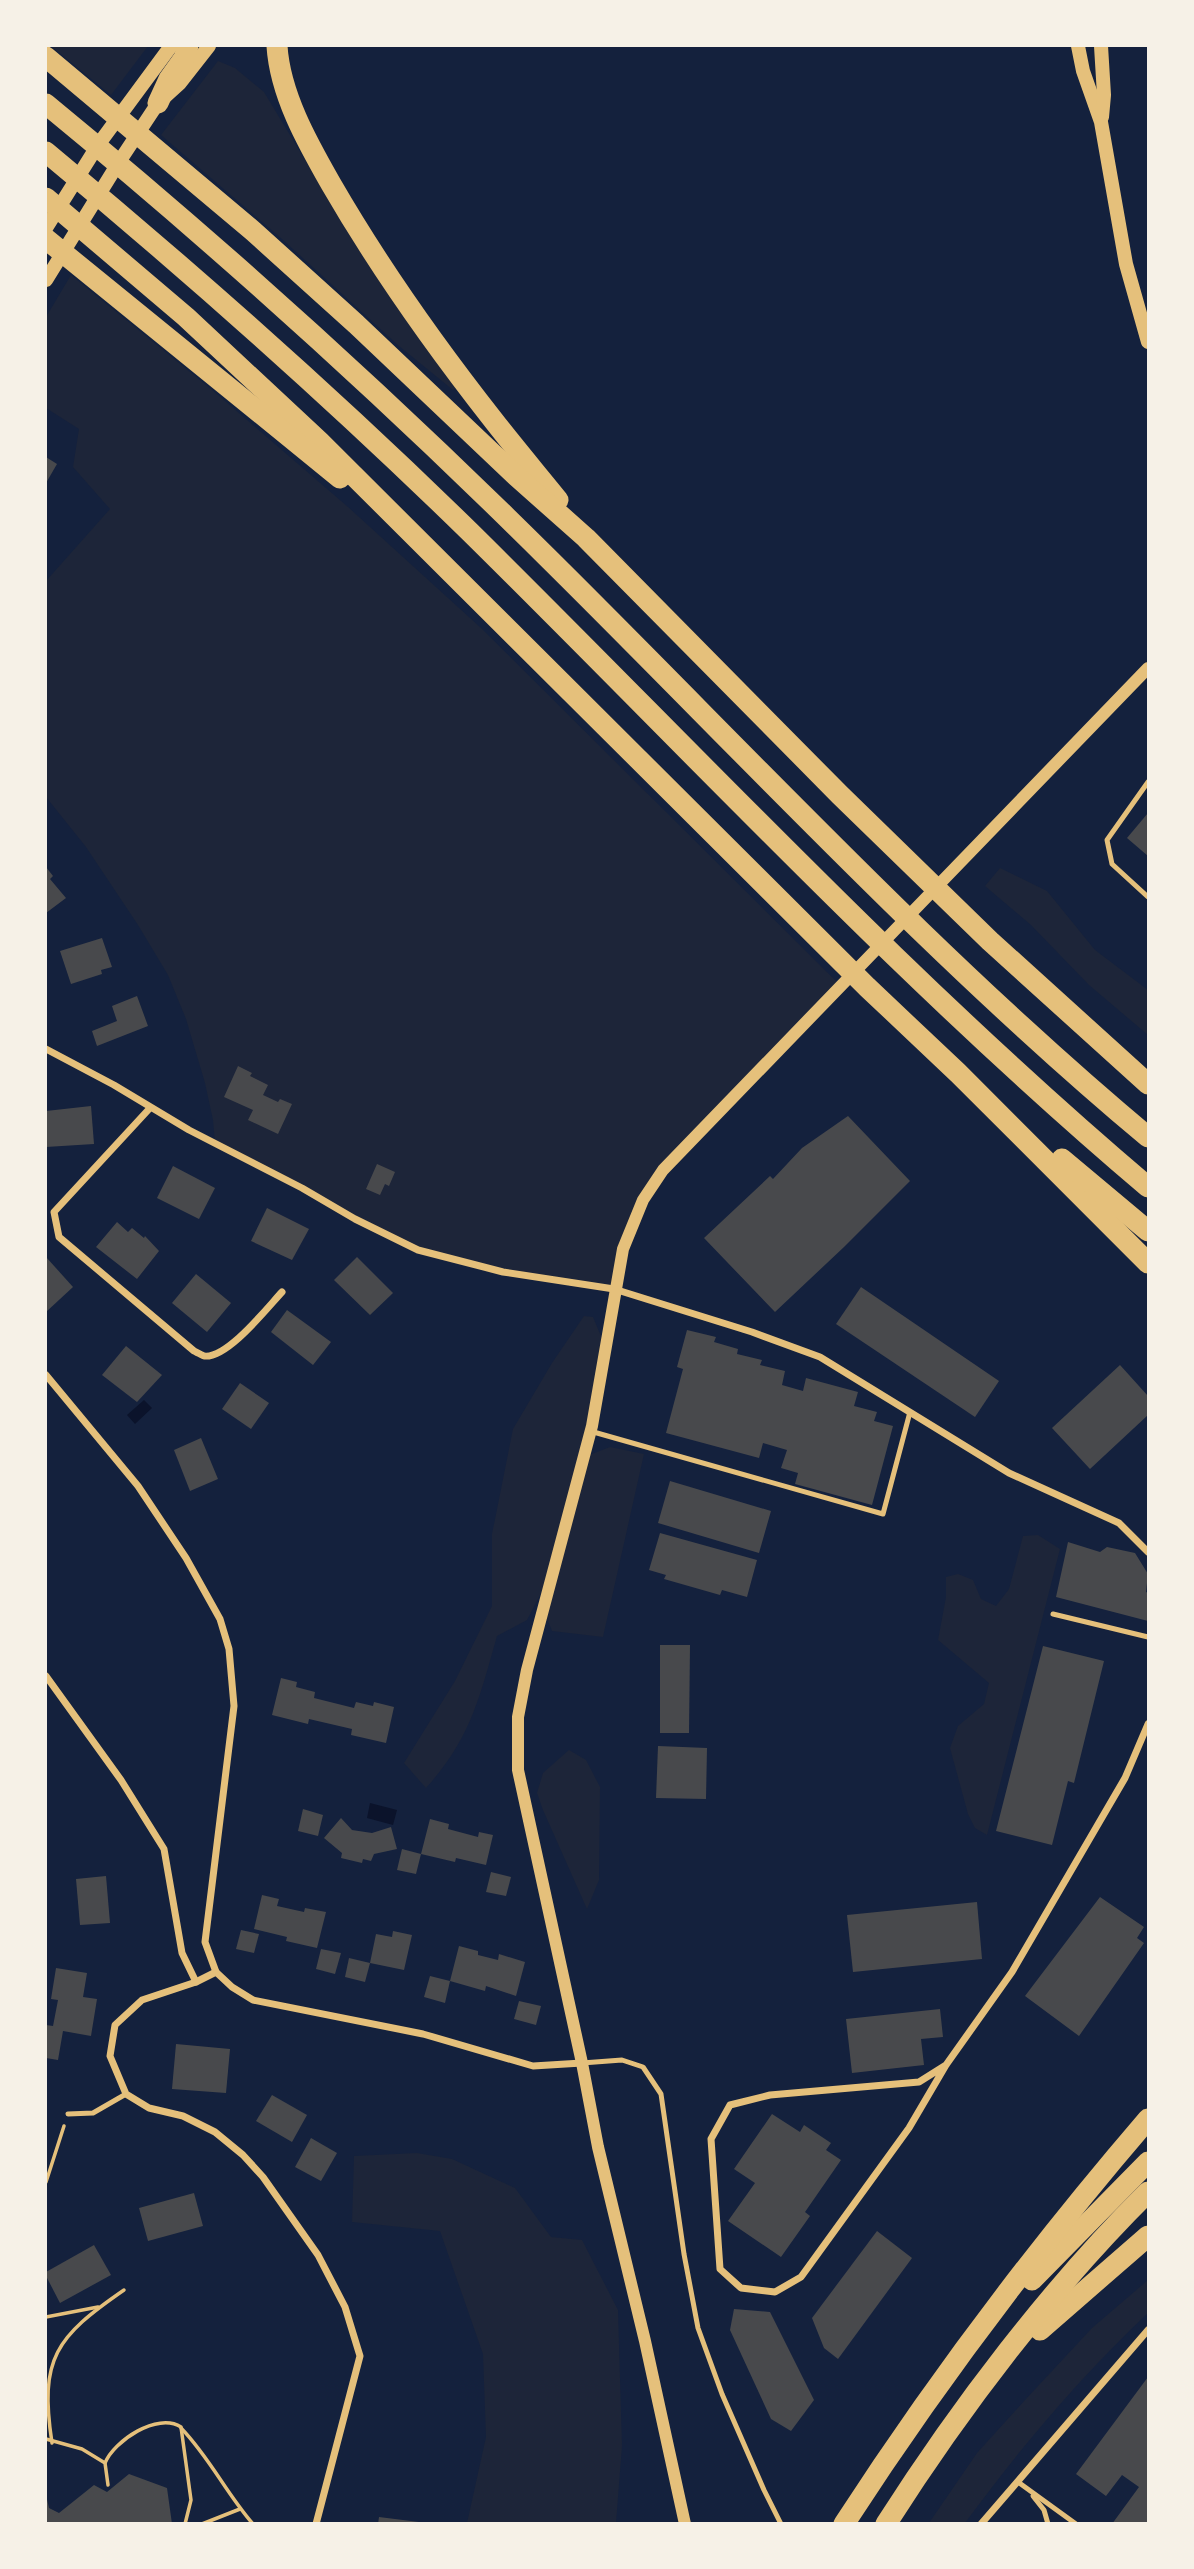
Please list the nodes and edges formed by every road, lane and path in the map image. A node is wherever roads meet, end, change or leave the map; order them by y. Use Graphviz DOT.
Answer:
graph roads {
  1 [pos="171,46"];
  2 [pos="188,46"];
  3 [pos="209,46"];
  4 [pos="277,46"];
  5 [pos="1078,46"];
  6 [pos="1101,46"];
  7 [pos="46,57"];
  8 [pos="159,103"];
  9 [pos="46,104"];
  10 [pos="1101,122"];
  11 [pos="46,152"];
  12 [pos="46,198"];
  13 [pos="46,228"];
  14 [pos="46,239"];
  15 [pos="46,280"];
  16 [pos="1149,342"];
  17 [pos="586,538"];
  18 [pos="441,563"];
  19 [pos="1149,668"];
  20 [pos="1149,782"];
  21 [pos="1149,897"];
  22 [pos="46,1049"];
  23 [pos="958,1073"];
  24 [pos="1149,1084"];
  25 [pos="150,1108"];
  26 [pos="1149,1137"];
  27 [pos="1149,1186"];
  28 [pos="1149,1231"];
  29 [pos="1149,1263"];
  30 [pos="614,1289"];
  31 [pos="282,1292"];
  32 [pos="46,1374"];
  33 [pos="910,1412"];
  34 [pos="590,1431"];
  35 [pos="1149,1552"];
  36 [pos="1053,1614"];
  37 [pos="1149,1637"];
  38 [pos="46,1676"];
  39 [pos="1149,1724"];
  40 [pos="216,1972"];
  41 [pos="196,1982"];
  42 [pos="582,2063"];
  43 [pos="946,2065"];
  44 [pos="126,2094"];
  45 [pos="68,2114"];
  46 [pos="1149,2119"];
  47 [pos="1149,2162"];
  48 [pos="46,2182"];
  49 [pos="1149,2192"];
  50 [pos="1149,2236"];
  51 [pos="124,2290"];
  52 [pos="100,2306"];
  53 [pos="46,2317"];
  54 [pos="1149,2330"];
  55 [pos="971,2340"];
  56 [pos="986,2382"];
  57 [pos="181,2427"];
  58 [pos="46,2439"];
  59 [pos="52,2443"];
  60 [pos="105,2463"];
  61 [pos="1018,2482"];
  62 [pos="108,2485"];
  63 [pos="240,2509"];
  64 [pos="185,2524"];
  65 [pos="202,2524"];
  66 [pos="253,2524"];
  67 [pos="316,2524"];
  68 [pos="685,2524"];
  69 [pos="781,2524"];
  70 [pos="844,2524"];
  71 [pos="886,2524"];
  72 [pos="981,2524"];
  73 [pos="1048,2524"];
  74 [pos="1076,2524"];
  1 -- 13 [label="main road"];
  2 -- 8 [label="highway"];
  3 -- 8 [label="main road"];
  4 -- 17 [label="highway"];
  5 -- 10 [label="main road"];
  6 -- 10 [label="main road"];
  7 -- 17 [label="highway"];
  8 -- 15 [label="main road"];
  9 -- 26 [label="highway"];
  10 -- 16 [label="main road"];
  11 -- 27 [label="highway"];
  12 -- 18 [label="highway"];
  14 -- 18 [label="highway"];
  17 -- 24 [label="highway"];
  18 -- 23 [label="highway"];
  19 -- 30 [label="street"];
  20 -- 21 [label="lane"];
  22 -- 25 [label="street"];
  23 -- 28 [label="highway"];
  23 -- 29 [label="highway"];
  25 -- 30 [label="street"];
  25 -- 31 [label="street"];
  30 -- 33 [label="street"];
  30 -- 34 [label="street"];
  32 -- 40 [label="street"];
  33 -- 34 [label="lane"];
  33 -- 35 [label="street"];
  34 -- 42 [label="street"];
  36 -- 37 [label="lane"];
  38 -- 41 [label="street"];
  39 -- 43 [label="street"];
  40 -- 41 [label="street"];
  40 -- 42 [label="street"];
  41 -- 44 [label="street"];
  42 -- 68 [label="street"];
  42 -- 69 [label="lane"];
  43 -- 43 [label="street"];
  44 -- 45 [label="lane"];
  44 -- 67 [label="street"];
  45 -- 48 [label="path"];
  46 -- 55 [label="highway"];
  47 -- 55 [label="highway"];
  49 -- 56 [label="highway"];
  50 -- 56 [label="highway"];
  51 -- 52 [label="path"];
  52 -- 53 [label="path"];
  52 -- 59 [label="path"];
  54 -- 61 [label="street"];
  55 -- 70 [label="highway"];
  56 -- 71 [label="highway"];
  57 -- 60 [label="path"];
  57 -- 63 [label="path"];
  57 -- 64 [label="path"];
  58 -- 59 [label="path"];
  59 -- 60 [label="path"];
  60 -- 62 [label="path"];
  61 -- 72 [label="street"];
  61 -- 73 [label="lane"];
  61 -- 74 [label="lane"];
  63 -- 65 [label="path"];
  63 -- 66 [label="path"];
}
